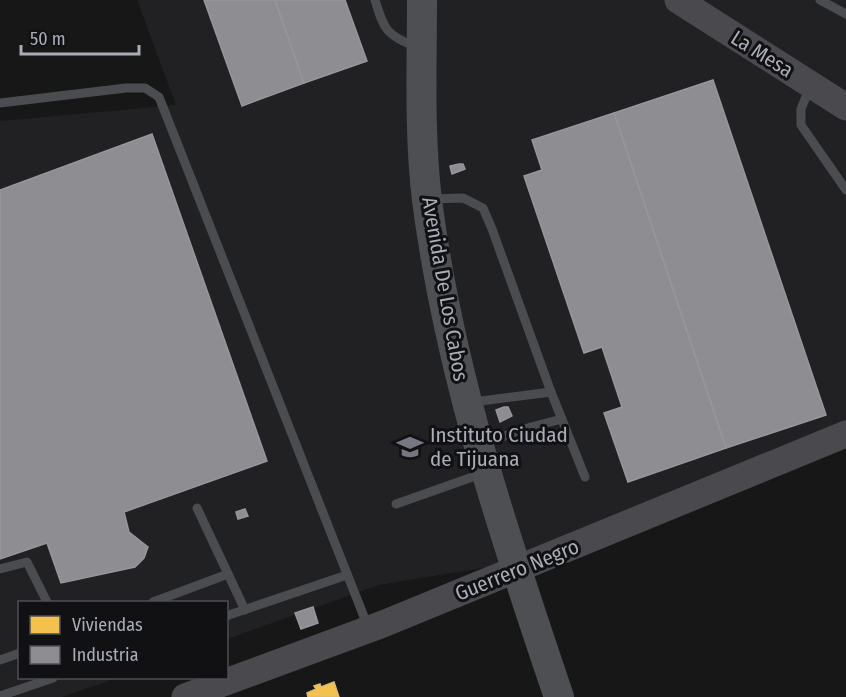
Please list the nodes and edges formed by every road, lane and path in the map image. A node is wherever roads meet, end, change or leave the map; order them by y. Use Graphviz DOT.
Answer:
graph roads {
  1 [pos="375,0"];
  2 [pos="422,0"];
  3 [pos="678,0"];
  4 [pos="820,0"];
  5 [pos="846,14"];
  6 [pos="422,49"];
  7 [pos="811,85"];
  8 [pos="0,103"];
  9 [pos="846,107"];
  10 [pos="846,190"];
  11 [pos="427,199"];
  12 [pos="551,392"];
  13 [pos="466,403"];
  14 [pos="562,419"];
  15 [pos="846,434"];
  16 [pos="483,458"];
  17 [pos="585,477"];
  18 [pos="396,504"];
  19 [pos="196,508"];
  20 [pos="0,569"];
  21 [pos="516,570"];
  22 [pos="228,574"];
  23 [pos="347,575"];
  24 [pos="45,601"];
  25 [pos="158,601"];
  26 [pos="245,610"];
  27 [pos="228,615"];
  28 [pos="368,630"];
  29 [pos="18,654"];
  30 [pos="0,660"];
  31 [pos="50,679"];
  32 [pos="0,696"];
  33 [pos="185,697"];
  34 [pos="560,697"];
  1 -- 6 [label="lane"];
  2 -- 6 [label="main road, Avenida De Los Cabos"];
  3 -- 7 [label="street, La Mesa"];
  4 -- 5 [label="lane"];
  6 -- 11 [label="main road, Avenida De Los Cabos"];
  7 -- 9 [label="street, La Mesa"];
  7 -- 10 [label="lane"];
  8 -- 23 [label="lane"];
  11 -- 12 [label="lane"];
  11 -- 13 [label="main road, Avenida De Los Cabos"];
  12 -- 13 [label="lane"];
  12 -- 14 [label="lane"];
  13 -- 16 [label="main road, Avenida De Los Cabos"];
  14 -- 16 [label="lane"];
  14 -- 17 [label="lane"];
  15 -- 21 [label="street, Guerrero Negro"];
  16 -- 18 [label="lane"];
  16 -- 21 [label="main road, Avenida De Los Cabos"];
  19 -- 22 [label="lane"];
  20 -- 24 [label="lane"];
  21 -- 28 [label="street, Guerrero Negro"];
  21 -- 34 [label="main road, Avenida De Los Cabos"];
  22 -- 25 [label="lane"];
  22 -- 26 [label="lane"];
  23 -- 26 [label="lane"];
  23 -- 28 [label="lane"];
  26 -- 27 [label="lane"];
  28 -- 33 [label="street, Guerrero Negro"];
  29 -- 30 [label="lane"];
  31 -- 32 [label="lane"];
}
